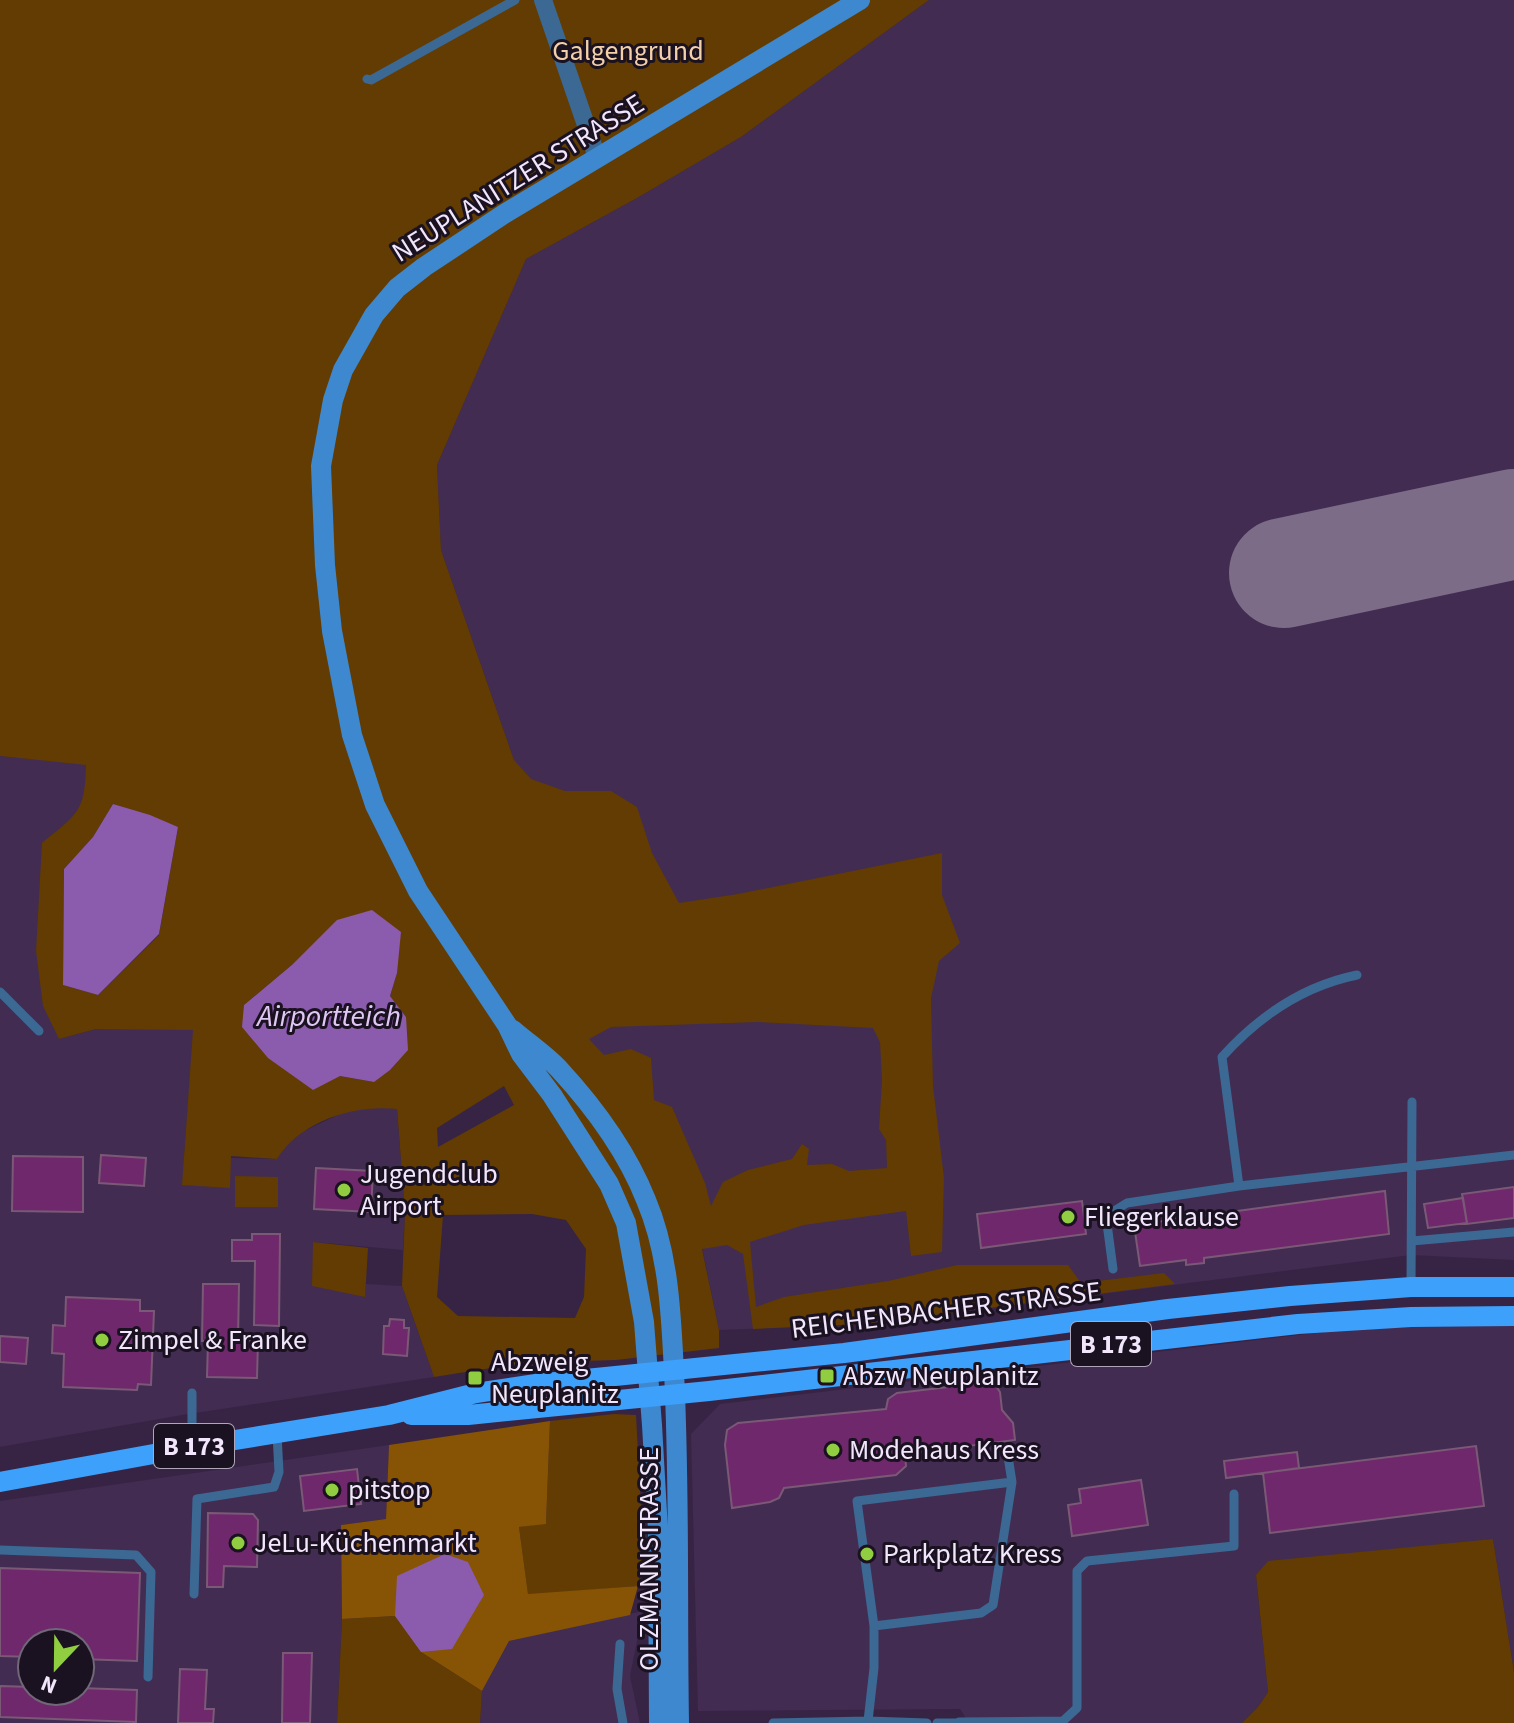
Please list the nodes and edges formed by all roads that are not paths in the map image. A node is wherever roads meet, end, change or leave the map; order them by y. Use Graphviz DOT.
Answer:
graph roads {
  1 [pos="515,0"];
  2 [pos="543,0"];
  3 [pos="860,0"];
  4 [pos="367,79"];
  5 [pos="597,157"];
  6 [pos="1357,975"];
  7 [pos="0,992"];
  8 [pos="507,1025"];
  9 [pos="39,1031"];
  10 [pos="1412,1102"];
  11 [pos="1514,1155"];
  12 [pos="1413,1167"];
  13 [pos="1239,1186"];
  14 [pos="1514,1232"];
  15 [pos="1412,1241"];
  16 [pos="1113,1269"];
  17 [pos="1411,1287"];
  18 [pos="1514,1287"];
  19 [pos="1514,1316"];
  20 [pos="1411,1317"];
  21 [pos="674,1369"];
  22 [pos="648,1372"];
  23 [pos="192,1393"];
  24 [pos="675,1394"];
  25 [pos="650,1396"];
  26 [pos="389,1415"];
  27 [pos="277,1434"];
  28 [pos="192,1447"];
  29 [pos="1007,1450"];
  30 [pos="0,1482"];
  31 [pos="1012,1482"];
  32 [pos="1234,1494"];
  33 [pos="0,1550"];
  34 [pos="194,1594"];
  35 [pos="874,1626"];
  36 [pos="620,1644"];
  37 [pos="148,1677"];
  38 [pos="868,1721"];
  39 [pos="959,1722"];
  40 [pos="623,1723"];
  41 [pos="659,1723"];
  42 [pos="679,1723"];
  43 [pos="773,1723"];
  44 [pos="927,1723"];
  45 [pos="937,1723"];
  1 -- 4 [label="lane"];
  2 -- 5 [label="street"];
  3 -- 5 [label="main road, NEUPLANITZER STRASSE"];
  5 -- 8 [label="main road, NEUPLANITZER STRASSE"];
  6 -- 13 [label="lane"];
  7 -- 9 [label="lane"];
  8 -- 21 [label="main road, NEUPLANITZER STRASSE"];
  8 -- 22 [label="main road, NEUPLANITZER STRASSE"];
  10 -- 12 [label="lane"];
  11 -- 12 [label="lane"];
  12 -- 13 [label="lane"];
  12 -- 15 [label="lane"];
  13 -- 16 [label="lane"];
  14 -- 15 [label="lane"];
  15 -- 17 [label="lane"];
  17 -- 18 [label="main road, REICHENBACHER STRASSE / B 173"];
  17 -- 20 [label="main road"];
  17 -- 21 [label="main road, REICHENBACHER STRASSE / B 173"];
  19 -- 20 [label="main road, REICHENBACHER STRASSE / B 173"];
  20 -- 24 [label="main road, REICHENBACHER STRASSE / B 173"];
  21 -- 22 [label="main road, REICHENBACHER STRASSE / B 173"];
  21 -- 24 [label="main road, NEUPLANITZER STRASSE"];
  22 -- 25 [label="main road, NEUPLANITZER STRASSE"];
  22 -- 26 [label="main road, REICHENBACHER STRASSE / B 173"];
  23 -- 28 [label="lane"];
  24 -- 25 [label="main road, REICHENBACHER STRASSE / B 173"];
  24 -- 42 [label="main road, OLZMANNSTRASSE"];
  25 -- 26 [label="main road, REICHENBACHER STRASSE / B 173"];
  25 -- 41 [label="main road, OLZMANNSTRASSE"];
  26 -- 27 [label="main road, REICHENBACHER STRASSE / B 173"];
  27 -- 28 [label="main road, REICHENBACHER STRASSE / B 173"];
  27 -- 34 [label="lane"];
  28 -- 30 [label="main road, REICHENBACHER STRASSE / B 173"];
  29 -- 31 [label="lane"];
  31 -- 35 [label="lane"];
  31 -- 35 [label="lane"];
  32 -- 39 [label="lane"];
  33 -- 37 [label="lane"];
  35 -- 38 [label="lane"];
  36 -- 40 [label="lane"];
  38 -- 43 [label="lane"];
  38 -- 44 [label="lane"];
  39 -- 45 [label="lane"];
}
